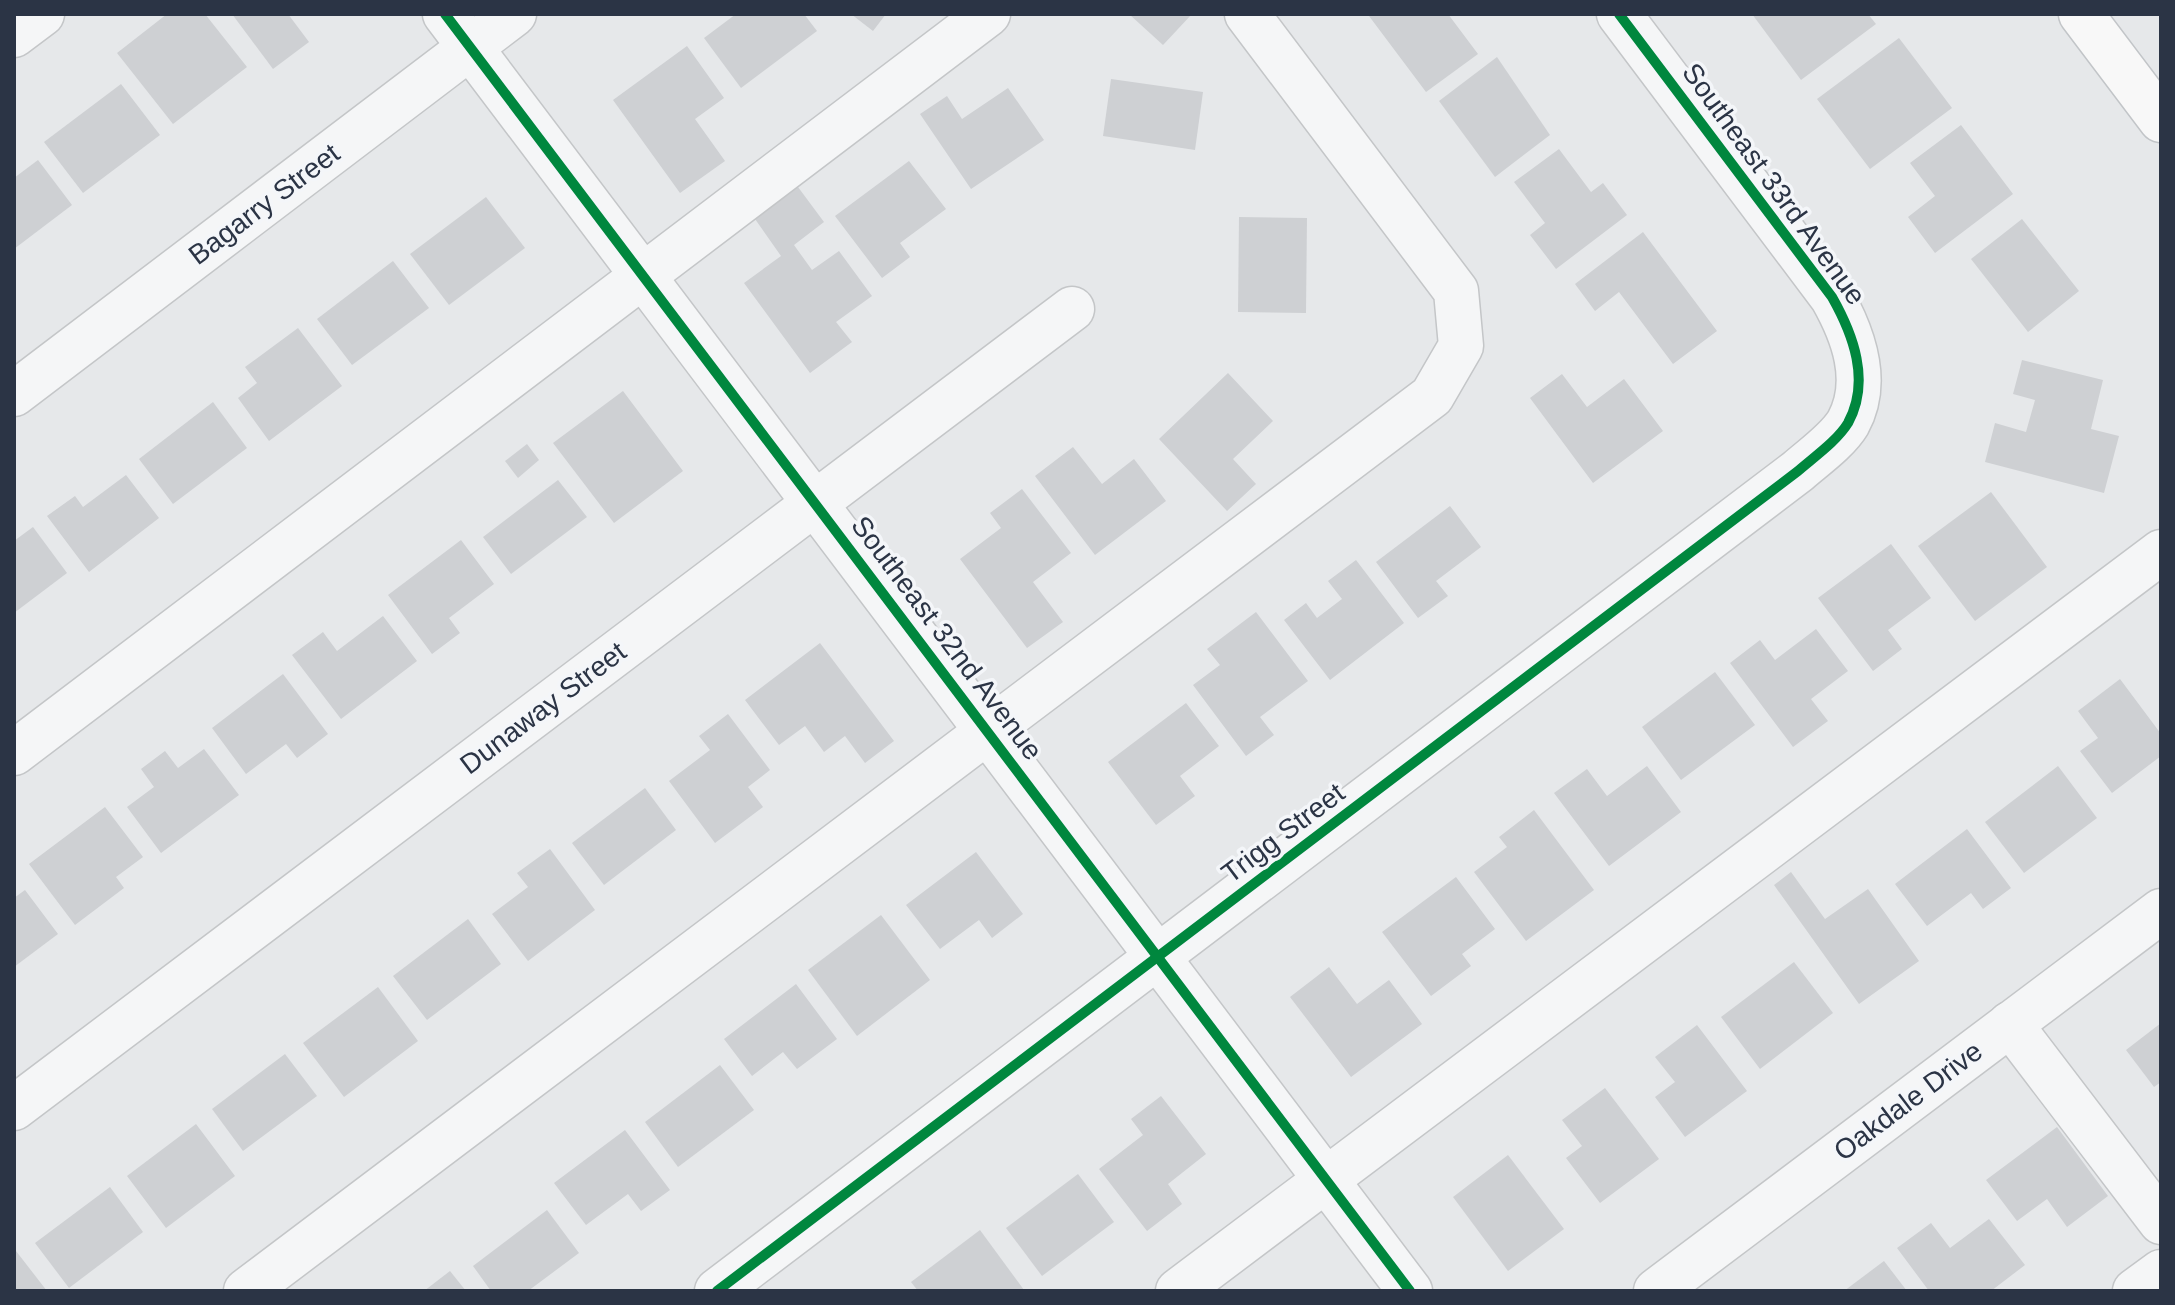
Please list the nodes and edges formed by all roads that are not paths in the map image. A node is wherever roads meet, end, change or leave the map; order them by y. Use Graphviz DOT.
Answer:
graph roads {
  1 [pos="42,14"];
  2 [pos="514,14"];
  3 [pos="988,14"];
  4 [pos="1247,14"];
  5 [pos="1619,14"];
  6 [pos="2081,14"];
  7 [pos="458,31"];
  8 [pos="14,35"];
  9 [pos="2161,120"];
  10 [pos="642,274"];
  11 [pos="1072,309"];
  12 [pos="14,394"];
  13 [pos="1857,396"];
  14 [pos="814,503"];
  15 [pos="2161,552"];
  16 [pos="987,731"];
  17 [pos="14,753"];
  18 [pos="2161,911"];
  19 [pos="1158,958"];
  20 [pos="2010,1024"];
  21 [pos="14,1108"];
  22 [pos="1325,1179"];
  23 [pos="2161,1222"];
  24 [pos="2161,1272"];
  25 [pos="246,1291"];
  26 [pos="717,1291"];
  27 [pos="1178,1291"];
  28 [pos="1410,1291"];
  29 [pos="1656,1291"];
  30 [pos="2135,1291"];
  1 -- 8 [label="street"];
  2 -- 7 [label="street, Bagarry Street"];
  3 -- 10 [label="street"];
  4 -- 16 [label="street"];
  5 -- 13 [label="street, Southeast 33rd Avenue"];
  6 -- 9 [label="main road"];
  7 -- 10 [label="street, Southeast 32nd Avenue"];
  7 -- 12 [label="street, Bagarry Street"];
  10 -- 14 [label="street, Southeast 32nd Avenue"];
  10 -- 17 [label="street"];
  11 -- 14 [label="street, Dunaway Street"];
  13 -- 19 [label="street, Trigg Street"];
  14 -- 16 [label="street, Southeast 32nd Avenue"];
  14 -- 21 [label="street, Dunaway Street"];
  15 -- 22 [label="street"];
  16 -- 19 [label="street, Southeast 32nd Avenue"];
  16 -- 25 [label="street"];
  18 -- 20 [label="street, Oakdale Drive"];
  19 -- 22 [label="street, Southeast 32nd Avenue"];
  19 -- 26 [label="street, Trigg Street"];
  20 -- 23 [label="street"];
  20 -- 29 [label="street, Oakdale Drive"];
  22 -- 27 [label="street"];
  22 -- 28 [label="street, Southeast 32nd Avenue"];
  24 -- 30 [label="street"];
}
